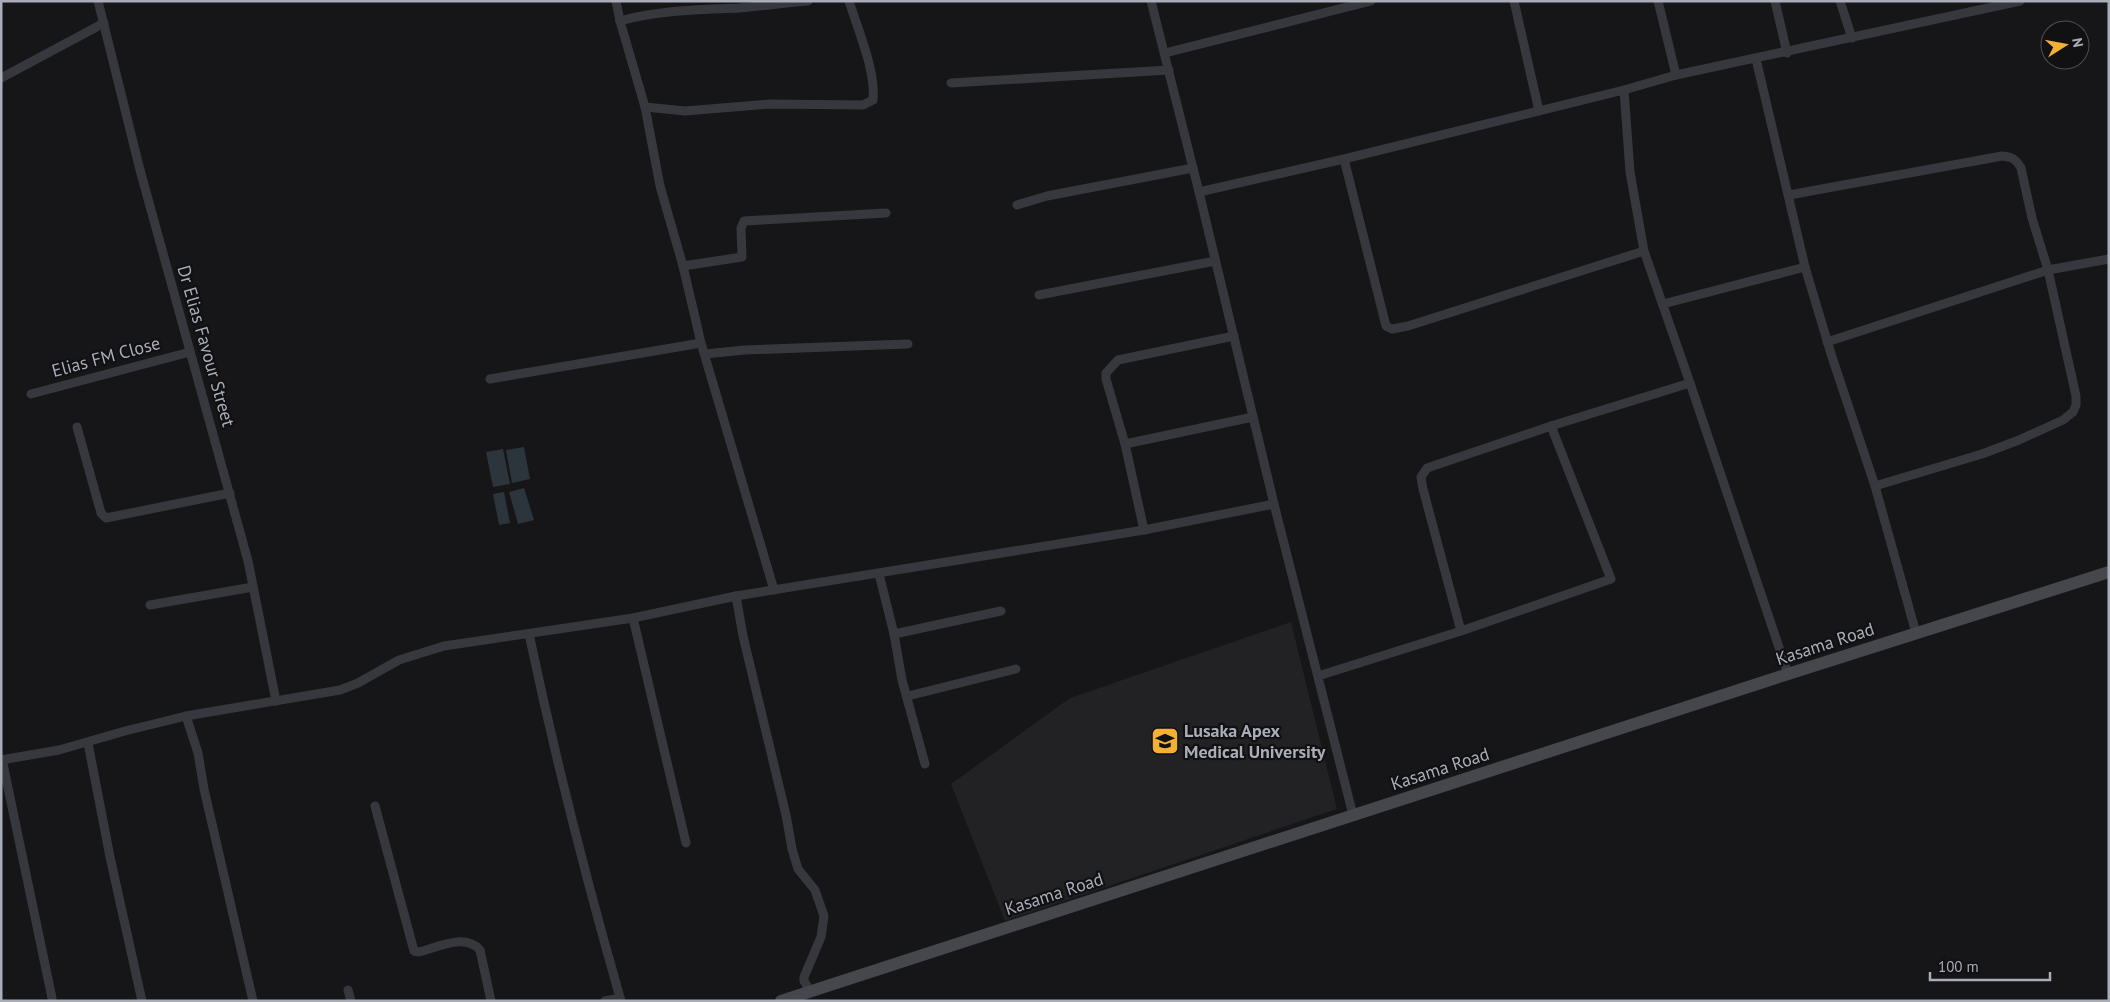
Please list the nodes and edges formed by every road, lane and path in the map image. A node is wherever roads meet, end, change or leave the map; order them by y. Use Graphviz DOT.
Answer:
graph roads {
  1 [pos="98,1"];
  2 [pos="616,1"];
  3 [pos="808,1"];
  4 [pos="849,1"];
  5 [pos="1151,1"];
  6 [pos="1371,1"];
  7 [pos="1514,1"];
  8 [pos="1658,1"];
  9 [pos="1775,1"];
  10 [pos="1840,1"];
  11 [pos="2020,1"];
  12 [pos="620,21"];
  13 [pos="104,23"];
  14 [pos="1852,38"];
  15 [pos="1787,52"];
  16 [pos="1165,53"];
  17 [pos="1756,59"];
  18 [pos="1169,70"];
  19 [pos="1676,75"];
  20 [pos="1,78"];
  21 [pos="951,83"];
  22 [pos="1624,90"];
  23 [pos="645,107"];
  24 [pos="1539,111"];
  25 [pos="1344,159"];
  26 [pos="1193,168"];
  27 [pos="1199,192"];
  28 [pos="1788,195"];
  29 [pos="1017,205"];
  30 [pos="886,213"];
  31 [pos="1644,251"];
  32 [pos="2109,259"];
  33 [pos="1216,261"];
  34 [pos="683,266"];
  35 [pos="1805,267"];
  36 [pos="2048,270"];
  37 [pos="1039,295"];
  38 [pos="1663,304"];
  39 [pos="1234,336"];
  40 [pos="1827,342"];
  41 [pos="701,343"];
  42 [pos="908,344"];
  43 [pos="190,352"];
  44 [pos="705,354"];
  45 [pos="490,379"];
  46 [pos="1690,383"];
  47 [pos="31,394"];
  48 [pos="1253,417"];
  49 [pos="1551,426"];
  50 [pos="77,427"];
  51 [pos="1125,444"];
  52 [pos="1875,486"];
  53 [pos="230,493"];
  54 [pos="1274,504"];
  55 [pos="1144,530"];
  56 [pos="2109,572"];
  57 [pos="879,574"];
  58 [pos="253,587"];
  59 [pos="774,590"];
  60 [pos="736,596"];
  61 [pos="150,605"];
  62 [pos="1001,611"];
  63 [pos="633,618"];
  64 [pos="1461,631"];
  65 [pos="1916,633"];
  66 [pos="529,634"];
  67 [pos="894,634"];
  68 [pos="1016,670"];
  69 [pos="1788,674"];
  70 [pos="1318,676"];
  71 [pos="908,696"];
  72 [pos="276,701"];
  73 [pos="186,716"];
  74 [pos="88,743"];
  75 [pos="2,760"];
  76 [pos="925,764"];
  77 [pos="375,806"];
  78 [pos="1354,815"];
  79 [pos="686,843"];
  80 [pos="348,990"];
  81 [pos="810,991"];
  82 [pos="52,998"];
  83 [pos="621,999"];
  84 [pos="142,1001"];
  85 [pos="253,1001"];
  86 [pos="351,1001"];
  87 [pos="491,1001"];
  88 [pos="605,1001"];
  89 [pos="781,1001"];
  1 -- 13 [label="street, Dr Elias Favour Street"];
  2 -- 12 [label="street"];
  3 -- 12 [label="street"];
  4 -- 23 [label="street"];
  5 -- 16 [label="street"];
  6 -- 16 [label="street"];
  7 -- 24 [label="street"];
  8 -- 19 [label="street"];
  9 -- 15 [label="street"];
  10 -- 14 [label="street"];
  11 -- 14 [label="street"];
  12 -- 23 [label="street"];
  13 -- 20 [label="street"];
  13 -- 43 [label="street, Dr Elias Favour Street"];
  14 -- 15 [label="street"];
  15 -- 17 [label="street"];
  16 -- 18 [label="street"];
  17 -- 19 [label="street"];
  17 -- 28 [label="street"];
  18 -- 21 [label="street"];
  18 -- 26 [label="street"];
  19 -- 22 [label="street"];
  22 -- 24 [label="street"];
  22 -- 31 [label="street"];
  23 -- 34 [label="street"];
  24 -- 25 [label="street"];
  25 -- 27 [label="street"];
  25 -- 31 [label="street"];
  26 -- 27 [label="street"];
  26 -- 29 [label="street"];
  27 -- 33 [label="street"];
  28 -- 35 [label="street"];
  28 -- 36 [label="street"];
  30 -- 34 [label="street"];
  31 -- 38 [label="street"];
  32 -- 36 [label="street"];
  33 -- 37 [label="street"];
  33 -- 39 [label="street"];
  34 -- 41 [label="street"];
  35 -- 38 [label="street"];
  35 -- 40 [label="street"];
  36 -- 40 [label="street"];
  36 -- 52 [label="street"];
  38 -- 46 [label="street"];
  39 -- 48 [label="street"];
  39 -- 51 [label="street"];
  40 -- 52 [label="street"];
  41 -- 44 [label="street"];
  41 -- 45 [label="street"];
  42 -- 44 [label="street"];
  43 -- 47 [label="street, Elias FM Close"];
  43 -- 53 [label="street, Dr Elias Favour Street"];
  44 -- 59 [label="street"];
  46 -- 49 [label="street"];
  46 -- 69 [label="street"];
  48 -- 51 [label="street"];
  48 -- 54 [label="street"];
  49 -- 64 [label="street"];
  49 -- 64 [label="street"];
  50 -- 53 [label="street"];
  51 -- 55 [label="street"];
  52 -- 65 [label="street"];
  53 -- 58 [label="street, Dr Elias Favour Street"];
  54 -- 55 [label="street"];
  54 -- 70 [label="street"];
  55 -- 57 [label="street"];
  56 -- 65 [label="street, Kasama Road"];
  57 -- 59 [label="street"];
  57 -- 67 [label="street"];
  58 -- 61 [label="street"];
  58 -- 72 [label="street, Dr Elias Favour Street"];
  59 -- 60 [label="street"];
  60 -- 63 [label="street"];
  60 -- 81 [label="street"];
  62 -- 67 [label="street"];
  63 -- 66 [label="street"];
  63 -- 79 [label="street"];
  64 -- 70 [label="street"];
  65 -- 69 [label="street, Kasama Road"];
  66 -- 72 [label="street"];
  66 -- 83 [label="street"];
  67 -- 71 [label="street"];
  68 -- 71 [label="street"];
  69 -- 78 [label="street, Kasama Road"];
  70 -- 78 [label="street"];
  71 -- 76 [label="street"];
  72 -- 73 [label="street"];
  73 -- 74 [label="street"];
  73 -- 85 [label="street"];
  74 -- 75 [label="street"];
  74 -- 84 [label="street"];
  75 -- 82 [label="street"];
  77 -- 87 [label="street"];
  78 -- 81 [label="street, Kasama Road"];
  80 -- 86 [label="street"];
  81 -- 89 [label="street, Kasama Road"];
  83 -- 88 [label="street"];
}
